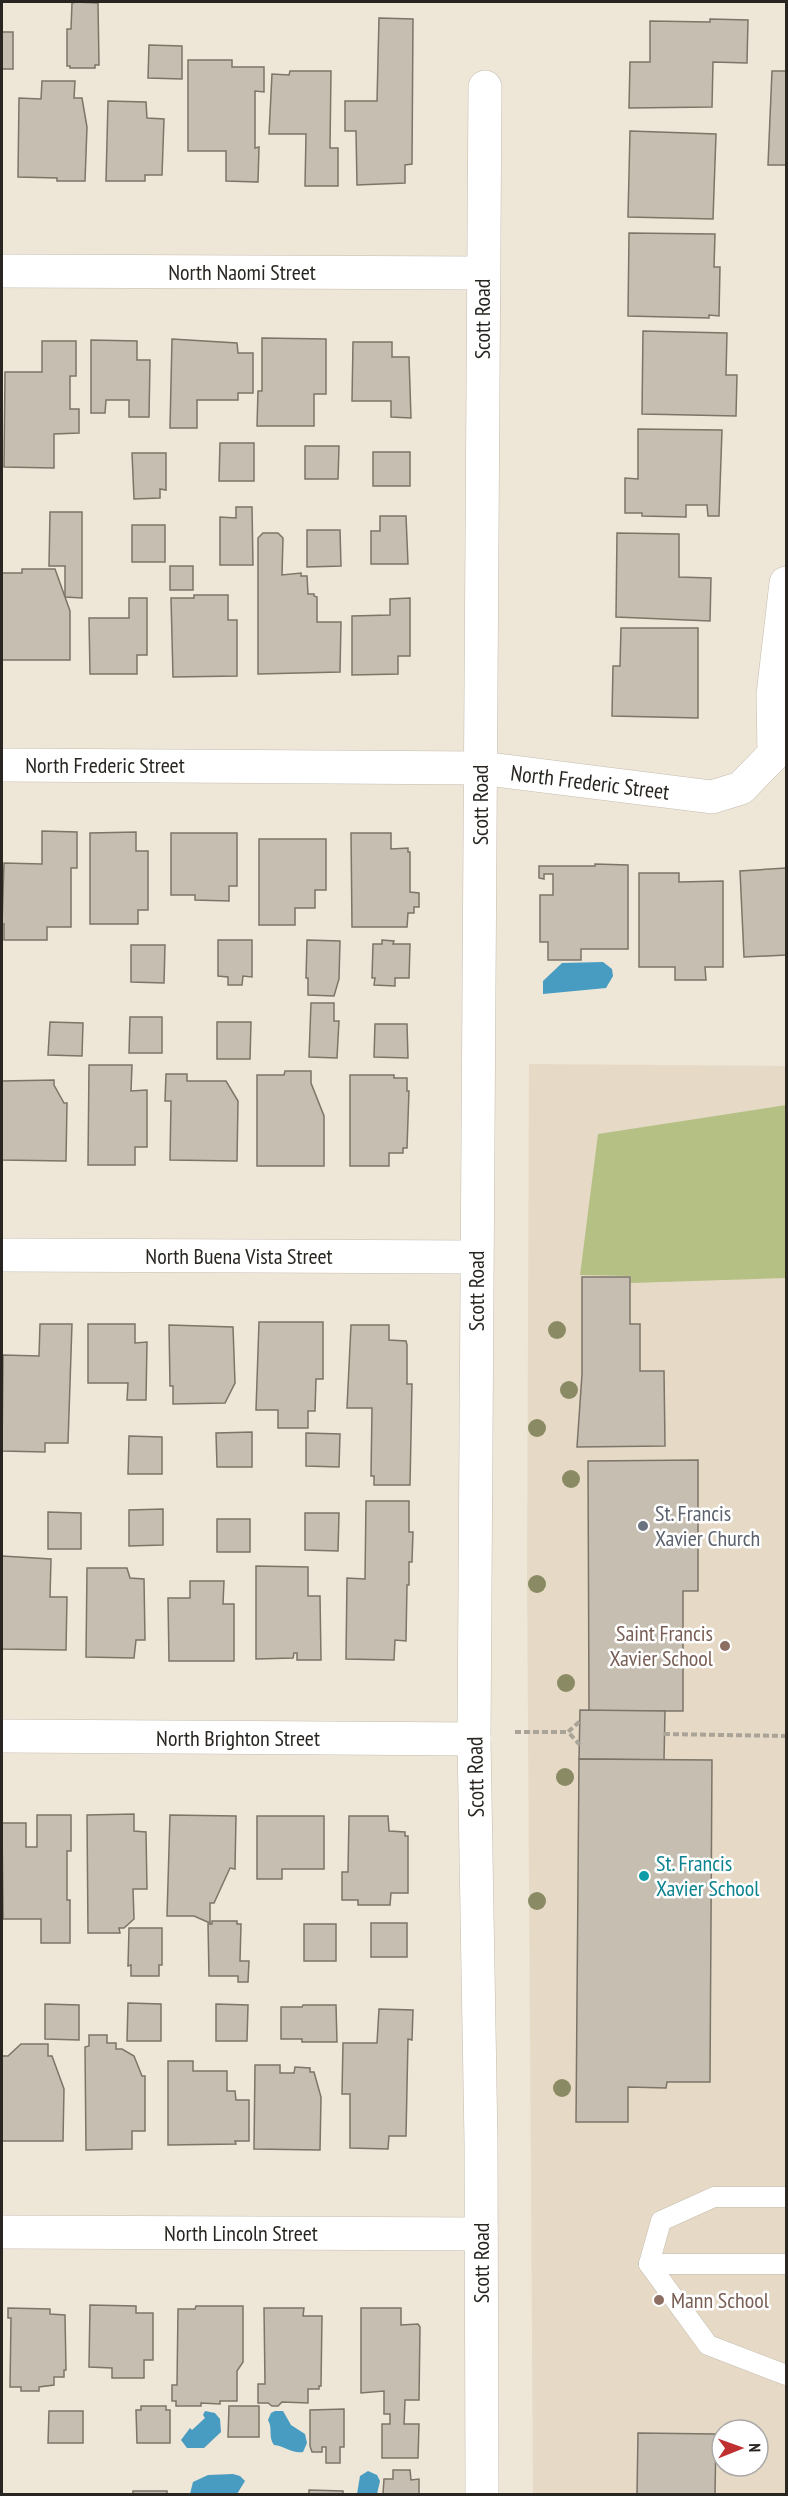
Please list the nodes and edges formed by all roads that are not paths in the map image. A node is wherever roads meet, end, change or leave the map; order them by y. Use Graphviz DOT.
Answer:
graph roads {
  1 [pos="485,87"];
  2 [pos="2,271"];
  3 [pos="482,273"];
  4 [pos="786,583"];
  5 [pos="2,765"];
  6 [pos="480,768"];
  7 [pos="2,1256"];
  8 [pos="476,1257"];
  9 [pos="2,1736"];
  10 [pos="474,1739"];
  11 [pos="786,2197"];
  12 [pos="2,2232"];
  13 [pos="481,2234"];
  14 [pos="649,2264"];
  15 [pos="786,2264"];
  16 [pos="786,2375"];
  17 [pos="482,2494"];
  1 -- 3 [label="street, Scott Road"];
  2 -- 3 [label="street, North Naomi Street"];
  3 -- 6 [label="street, Scott Road"];
  4 -- 6 [label="street, North Frederic Street"];
  5 -- 6 [label="street, North Frederic Street"];
  6 -- 8 [label="street, Scott Road"];
  7 -- 8 [label="street, North Buena Vista Street"];
  8 -- 10 [label="street, Scott Road"];
  9 -- 10 [label="street, North Brighton Street"];
  10 -- 13 [label="street, Scott Road"];
  11 -- 14 [label="lane"];
  12 -- 13 [label="street, North Lincoln Street"];
  13 -- 17 [label="street, Scott Road"];
  14 -- 15 [label="lane"];
  14 -- 16 [label="lane"];
}
